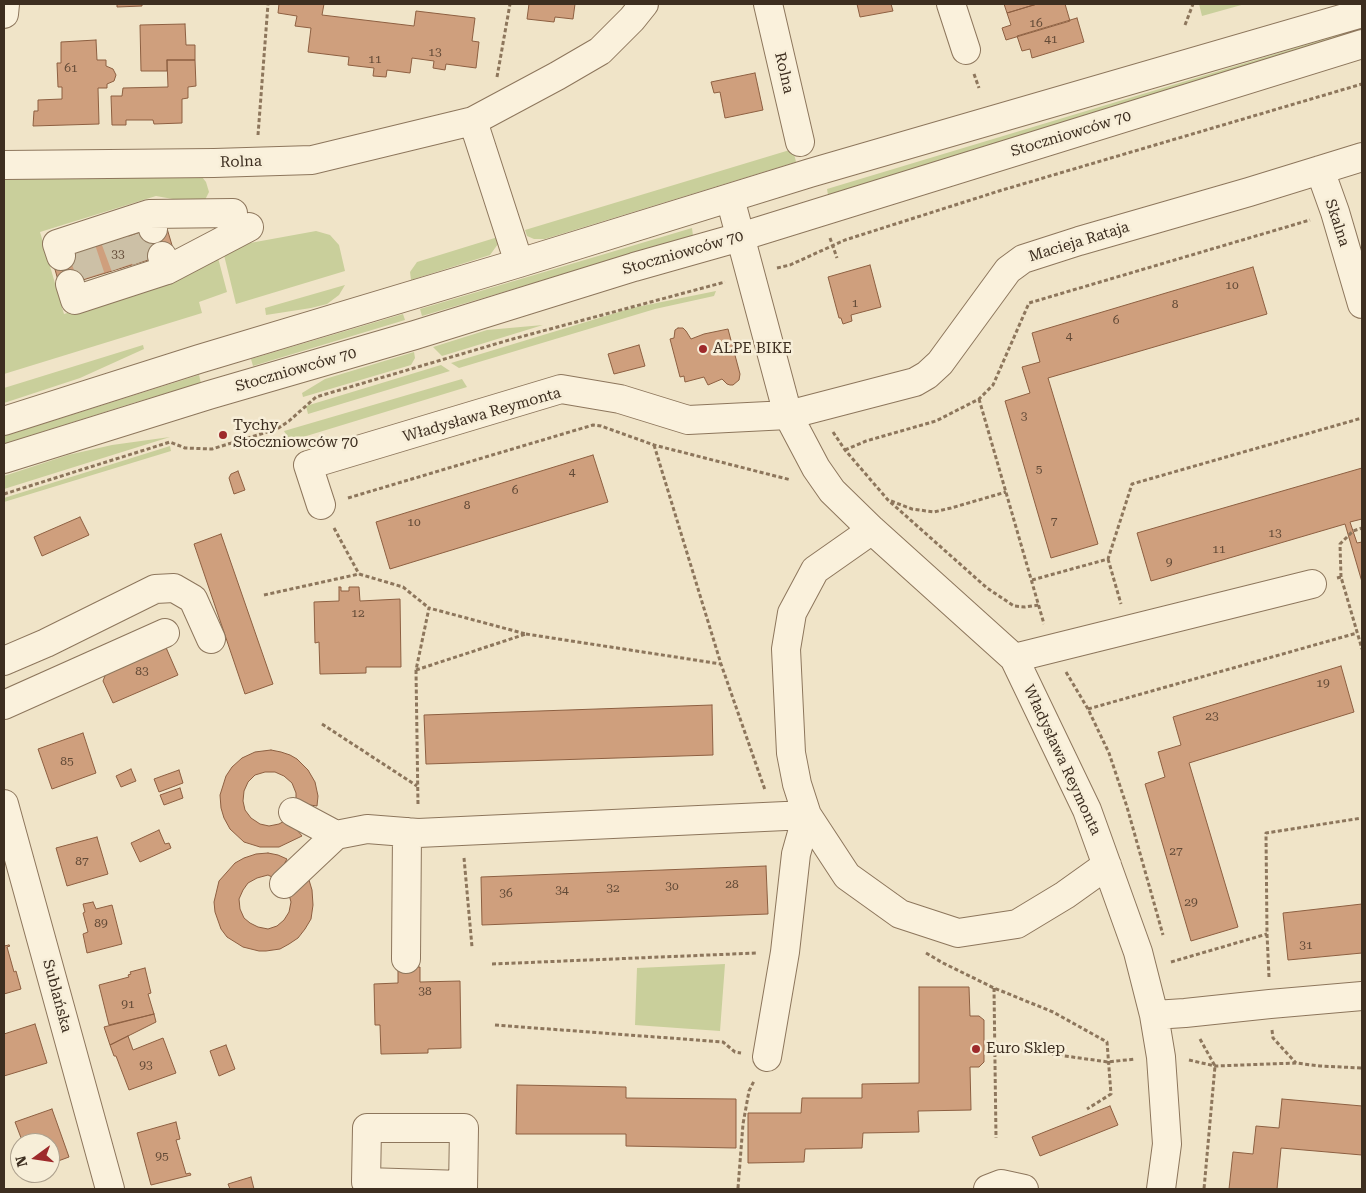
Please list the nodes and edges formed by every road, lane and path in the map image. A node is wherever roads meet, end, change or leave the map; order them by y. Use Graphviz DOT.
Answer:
graph roads {
  1 [pos="5,4"];
  2 [pos="268,4"];
  3 [pos="510,4"];
  4 [pos="644,4"];
  5 [pos="768,4"];
  6 [pos="951,4"];
  7 [pos="1193,4"];
  8 [pos="1362,13"];
  9 [pos="4,14"];
  10 [pos="1185,25"];
  11 [pos="1362,44"];
  12 [pos="966,50"];
  13 [pos="1362,84"];
  14 [pos="482,116"];
  15 [pos="800,142"];
  16 [pos="1362,157"];
  17 [pos="256,162"];
  18 [pos="4,165"];
  19 [pos="1320,170"];
  20 [pos="730,198"];
  21 [pos="1335,212"];
  22 [pos="740,236"];
  23 [pos="833,246"];
  24 [pos="74,248"];
  25 [pos="519,263"];
  26 [pos="86,285"];
  27 [pos="688,292"];
  28 [pos="1362,304"];
  29 [pos="815,407"];
  30 [pos="788,415"];
  31 [pos="1362,418"];
  32 [pos="4,421"];
  33 [pos="654,445"];
  34 [pos="845,450"];
  35 [pos="4,459"];
  36 [pos="794,481"];
  37 [pos="1006,492"];
  38 [pos="4,494"];
  39 [pos="888,500"];
  40 [pos="322,506"];
  41 [pos="1362,528"];
  42 [pos="872,530"];
  43 [pos="1108,559"];
  44 [pos="359,574"];
  45 [pos="1341,576"];
  46 [pos="1032,580"];
  47 [pos="1312,584"];
  48 [pos="264,594"];
  49 [pos="1038,605"];
  50 [pos="429,608"];
  51 [pos="1128,629"];
  52 [pos="165,633"];
  53 [pos="1357,633"];
  54 [pos="526,634"];
  55 [pos="211,639"];
  56 [pos="1362,649"];
  57 [pos="1014,658"];
  58 [pos="4,661"];
  59 [pos="721,664"];
  60 [pos="416,670"];
  61 [pos="4,705"];
  62 [pos="1088,708"];
  63 [pos="322,724"];
  64 [pos="417,786"];
  65 [pos="4,804"];
  66 [pos="293,812"];
  67 [pos="807,814"];
  68 [pos="774,816"];
  69 [pos="1362,818"];
  70 [pos="413,832"];
  71 [pos="336,835"];
  72 [pos="464,850"];
  73 [pos="1107,866"];
  74 [pos="284,884"];
  75 [pos="1267,934"];
  76 [pos="472,947"];
  77 [pos="919,950"];
  78 [pos="785,952"];
  79 [pos="406,959"];
  80 [pos="1171,962"];
  81 [pos="492,964"];
  82 [pos="994,988"];
  83 [pos="1362,996"];
  84 [pos="1270,1004"];
  85 [pos="1154,1015"];
  86 [pos="495,1025"];
  87 [pos="994,1046"];
  88 [pos="767,1056"];
  89 [pos="1142,1058"];
  90 [pos="1183,1058"];
  91 [pos="1108,1062"];
  92 [pos="1296,1063"];
  93 [pos="1362,1068"];
  94 [pos="1087,1109"];
  95 [pos="996,1138"];
  96 [pos="738,1188"];
  97 [pos="110,1189"];
  98 [pos="988,1189"];
  99 [pos="1024,1189"];
  100 [pos="1161,1189"];
  1 -- 9 [label="street"];
  2 -- 17 [label="path"];
  3 -- 14 [label="path"];
  4 -- 14 [label="street, Rolna"];
  5 -- 15 [label="street, Rolna"];
  6 -- 12 [label="street"];
  7 -- 10 [label="path"];
  8 -- 20 [label="street"];
  11 -- 22 [label="street, Stoczniowców 70"];
  13 -- 23 [label="path"];
  14 -- 17 [label="street, Rolna"];
  14 -- 25 [label="street"];
  16 -- 19 [label="street, Macieja Rataja"];
  17 -- 18 [label="street, Rolna"];
  19 -- 21 [label="street, Skalna"];
  19 -- 29 [label="street, Macieja Rataja"];
  20 -- 22 [label="street, Władysława Reymonta"];
  20 -- 25 [label="street"];
  21 -- 28 [label="street, Skalna"];
  21 -- 34 [label="path"];
  22 -- 30 [label="street, Władysława Reymonta"];
  22 -- 35 [label="street, Stoczniowców 70"];
  24 -- 26 [label="street"];
  25 -- 32 [label="street"];
  27 -- 38 [label="path"];
  29 -- 30 [label="street, Macieja Rataja"];
  29 -- 34 [label="path"];
  30 -- 40 [label="street, Władysława Reymonta"];
  30 -- 42 [label="street, Władysława Reymonta"];
  31 -- 43 [label="path"];
  33 -- 36 [label="path"];
  33 -- 40 [label="path"];
  33 -- 59 [label="path"];
  34 -- 39 [label="path"];
  37 -- 39 [label="path"];
  39 -- 49 [label="path"];
  40 -- 44 [label="path"];
  41 -- 45 [label="path"];
  42 -- 57 [label="street, Władysława Reymonta"];
  42 -- 67 [label="street"];
  43 -- 46 [label="path"];
  43 -- 51 [label="path"];
  44 -- 48 [label="path"];
  44 -- 50 [label="path"];
  45 -- 47 [label="path"];
  45 -- 53 [label="path"];
  47 -- 51 [label="street"];
  50 -- 54 [label="path"];
  50 -- 60 [label="path"];
  51 -- 57 [label="street"];
  52 -- 61 [label="street"];
  53 -- 56 [label="path"];
  53 -- 62 [label="path"];
  54 -- 59 [label="path"];
  54 -- 60 [label="path"];
  55 -- 58 [label="street"];
  57 -- 73 [label="street, Władysława Reymonta"];
  59 -- 68 [label="path"];
  60 -- 64 [label="path"];
  63 -- 64 [label="path"];
  64 -- 70 [label="path"];
  65 -- 97 [label="street, Sublańska"];
  66 -- 71 [label="street"];
  67 -- 68 [label="street"];
  67 -- 73 [label="street"];
  67 -- 78 [label="street"];
  68 -- 70 [label="street"];
  69 -- 75 [label="path"];
  70 -- 71 [label="street"];
  70 -- 79 [label="street"];
  71 -- 74 [label="street"];
  72 -- 76 [label="path"];
  73 -- 85 [label="street, Władysława Reymonta"];
  75 -- 80 [label="path"];
  75 -- 84 [label="path"];
  77 -- 82 [label="path"];
  78 -- 81 [label="path"];
  78 -- 88 [label="street"];
  82 -- 87 [label="path"];
  82 -- 91 [label="path"];
  83 -- 84 [label="street"];
  84 -- 85 [label="street"];
  84 -- 92 [label="path"];
  85 -- 100 [label="street, Władysława Reymonta"];
  86 -- 88 [label="path"];
  87 -- 91 [label="path"];
  87 -- 95 [label="path"];
  88 -- 96 [label="path"];
  89 -- 91 [label="path"];
  90 -- 92 [label="path"];
  91 -- 94 [label="path"];
  92 -- 93 [label="path"];
  98 -- 99 [label="street"];
}
